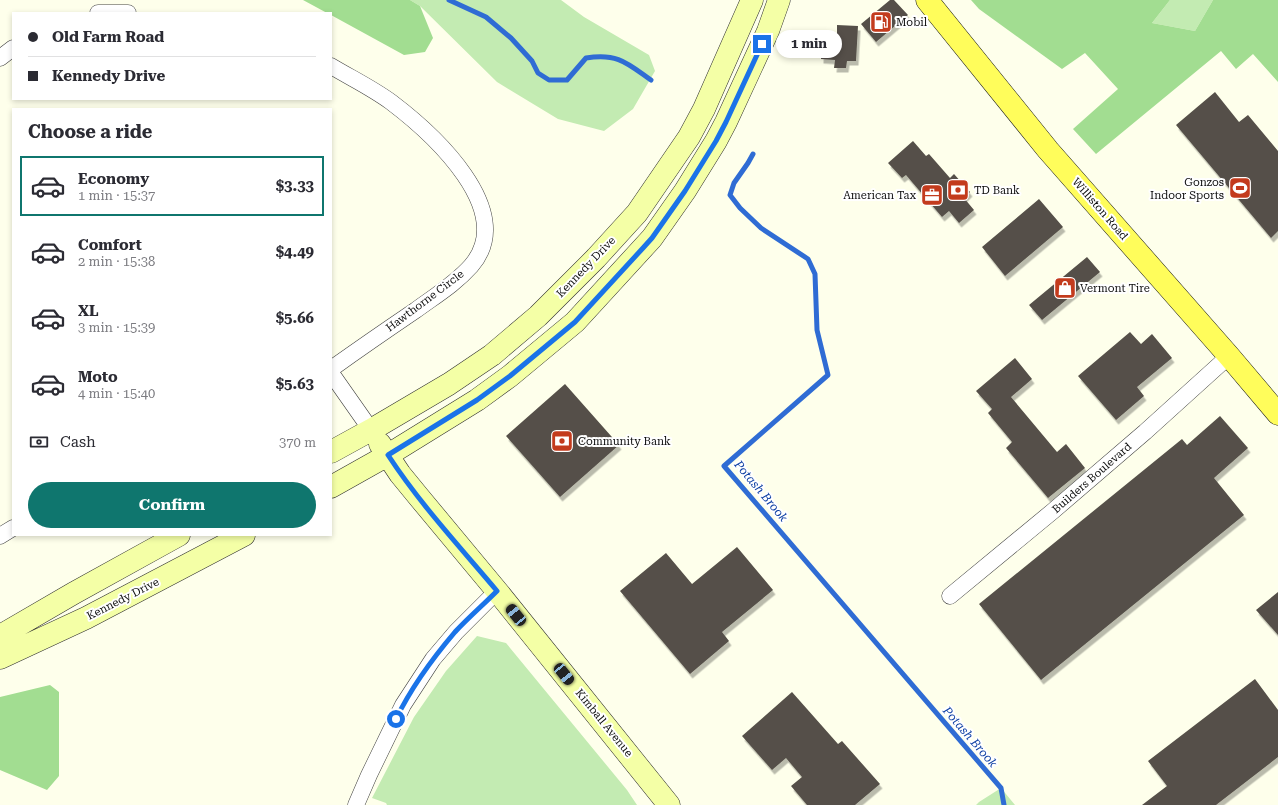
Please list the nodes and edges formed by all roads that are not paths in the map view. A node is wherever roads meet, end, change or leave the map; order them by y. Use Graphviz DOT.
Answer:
graph roads {
  1 [pos="752,0"];
  2 [pos="779,0"];
  3 [pos="927,0"];
  4 [pos="736,38"];
  5 [pos="12,49"];
  6 [pos="0,58"];
  7 [pos="332,67"];
  8 [pos="749,72"];
  9 [pos="1229,356"];
  10 [pos="332,368"];
  11 [pos="332,374"];
  12 [pos="1278,414"];
  13 [pos="371,430"];
  14 [pos="332,451"];
  15 [pos="388,455"];
  16 [pos="332,486"];
  17 [pos="12,529"];
  18 [pos="0,536"];
  19 [pos="177,536"];
  20 [pos="242,536"];
  21 [pos="497,591"];
  22 [pos="950,596"];
  23 [pos="0,636"];
  24 [pos="0,658"];
  25 [pos="356,805"];
  26 [pos="669,805"];
  1 -- 4 [label="main road, Kennedy Drive"];
  2 -- 8 [label="main road"];
  3 -- 9 [label="main road, Williston Road"];
  4 -- 8 [label="main road"];
  4 -- 13 [label="main road, Kennedy Drive"];
  5 -- 6 [label="street"];
  7 -- 10 [label="street, Hawthorne Circle"];
  8 -- 15 [label="main road"];
  9 -- 12 [label="main road, Williston Road"];
  9 -- 22 [label="street, Builders Boulevard"];
  11 -- 13 [label="street"];
  13 -- 14 [label="main road, Kennedy Drive"];
  13 -- 15 [label="main road, Kimball Avenue"];
  15 -- 16 [label="main road"];
  15 -- 21 [label="main road, Kimball Avenue"];
  17 -- 18 [label="street"];
  19 -- 23 [label="main road"];
  20 -- 24 [label="main road, Kennedy Drive"];
  21 -- 25 [label="street"];
  21 -- 26 [label="main road, Kimball Avenue"];
}
